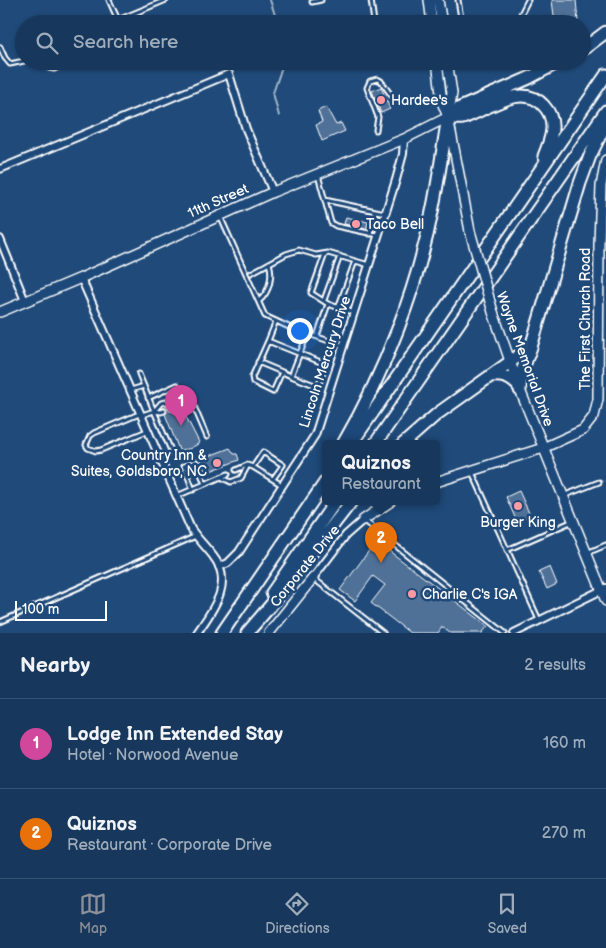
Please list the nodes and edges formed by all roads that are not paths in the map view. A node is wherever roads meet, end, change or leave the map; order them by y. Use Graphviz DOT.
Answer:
graph roads {
  1 [pos="109,0"];
  2 [pos="166,0"];
  3 [pos="321,0"];
  4 [pos="371,0"];
  5 [pos="429,0"];
  6 [pos="438,0"];
  7 [pos="458,0"];
  8 [pos="528,0"];
  9 [pos="312,2"];
  10 [pos="116,15"];
  11 [pos="130,15"];
  12 [pos="373,15"];
  13 [pos="431,15"];
  14 [pos="440,15"];
  15 [pos="460,15"];
  16 [pos="521,15"];
  17 [pos="606,32"];
  18 [pos="591,43"];
  19 [pos="0,47"];
  20 [pos="15,63"];
  21 [pos="438,70"];
  22 [pos="448,70"];
  23 [pos="544,70"];
  24 [pos="606,75"];
  25 [pos="391,95"];
  26 [pos="606,111"];
  27 [pos="448,117"];
  28 [pos="606,123"];
  29 [pos="376,130"];
  30 [pos="404,139"];
  31 [pos="606,160"];
  32 [pos="0,169"];
  33 [pos="318,174"];
  34 [pos="273,192"];
  35 [pos="522,195"];
  36 [pos="325,200"];
  37 [pos="375,211"];
  38 [pos="385,213"];
  39 [pos="220,216"];
  40 [pos="370,234"];
  41 [pos="379,236"];
  42 [pos="0,239"];
  43 [pos="325,254"];
  44 [pos="340,256"];
  45 [pos="355,261"];
  46 [pos="269,263"];
  47 [pos="370,265"];
  48 [pos="251,273"];
  49 [pos="81,278"];
  50 [pos="324,300"];
  51 [pos="25,301"];
  52 [pos="259,301"];
  53 [pos="328,304"];
  54 [pos="338,308"];
  55 [pos="0,312"];
  56 [pos="354,313"];
  57 [pos="276,321"];
  58 [pos="308,333"];
  59 [pos="317,336"];
  60 [pos="268,341"];
  61 [pos="344,346"];
  62 [pos="531,347"];
  63 [pos="300,354"];
  64 [pos="258,362"];
  65 [pos="509,362"];
  66 [pos="282,372"];
  67 [pos="139,374"];
  68 [pos="291,376"];
  69 [pos="490,376"];
  70 [pos="177,385"];
  71 [pos="144,386"];
  72 [pos="519,389"];
  73 [pos="130,391"];
  74 [pos="148,398"];
  75 [pos="176,400"];
  76 [pos="171,408"];
  77 [pos="154,411"];
  78 [pos="164,411"];
  79 [pos="141,414"];
  80 [pos="148,431"];
  81 [pos="207,437"];
  82 [pos="346,440"];
  83 [pos="354,440"];
  84 [pos="378,440"];
  85 [pos="408,440"];
  86 [pos="543,448"];
  87 [pos="172,453"];
  88 [pos="248,465"];
  89 [pos="253,467"];
  90 [pos="236,470"];
  91 [pos="472,471"];
  92 [pos="228,474"];
  93 [pos="221,477"];
  94 [pos="273,479"];
  95 [pos="440,481"];
  96 [pos="322,482"];
  97 [pos="599,482"];
  98 [pos="206,484"];
  99 [pos="282,486"];
  100 [pos="322,487"];
  101 [pos="193,490"];
  102 [pos="177,496"];
  103 [pos="563,496"];
  104 [pos="333,505"];
  105 [pos="349,505"];
  106 [pos="386,505"];
  107 [pos="305,512"];
  108 [pos="363,520"];
  109 [pos="573,521"];
  110 [pos="196,536"];
  111 [pos="606,545"];
  112 [pos="507,550"];
  113 [pos="586,553"];
  114 [pos="220,570"];
  115 [pos="313,578"];
  116 [pos="604,589"];
  117 [pos="606,601"];
  118 [pos="539,620"];
  119 [pos="0,622"];
  120 [pos="197,633"];
  121 [pos="222,633"];
  122 [pos="245,633"];
  123 [pos="269,633"];
  124 [pos="383,633"];
  125 [pos="505,633"];
  126 [pos="514,633"];
  1 -- 10 [label="lane"];
  2 -- 11 [label="lane"];
  3 -- 9 [label="lane"];
  4 -- 12 [label="lane"];
  5 -- 13 [label="street"];
  6 -- 14 [label="street"];
  7 -- 15 [label="lane"];
  8 -- 16 [label="lane"];
  17 -- 18 [label="highway"];
  19 -- 20 [label="lane"];
  21 -- 27 [label="street, Wayne Memorial Drive"];
  22 -- 27 [label="street, Wayne Memorial Drive"];
  23 -- 27 [label="highway"];
  24 -- 35 [label="highway"];
  25 -- 29 [label="lane"];
  26 -- 84 [label="highway"];
  27 -- 30 [label="street, 11th Street"];
  27 -- 35 [label="highway"];
  27 -- 65 [label="street, Wayne Memorial Drive, bridge"];
  27 -- 82 [label="highway"];
  28 -- 62 [label="highway"];
  30 -- 33 [label="street, 11th Street"];
  30 -- 38 [label="street, Lincoln Mercury Drive"];
  31 -- 86 [label="street, The First Church Road"];
  32 -- 34 [label="street"];
  33 -- 34 [label="street, 11th Street"];
  33 -- 36 [label="lane"];
  34 -- 39 [label="street, 11th Street"];
  35 -- 83 [label="highway"];
  36 -- 37 [label="lane"];
  36 -- 40 [label="lane"];
  37 -- 38 [label="lane"];
  37 -- 40 [label="lane"];
  38 -- 41 [label="street, Lincoln Mercury Drive"];
  39 -- 49 [label="street, 11th Street"];
  39 -- 52 [label="lane"];
  40 -- 41 [label="lane"];
  41 -- 47 [label="street, Lincoln Mercury Drive"];
  42 -- 51 [label="street"];
  43 -- 44 [label="lane"];
  43 -- 46 [label="lane"];
  43 -- 50 [label="lane"];
  44 -- 45 [label="lane"];
  44 -- 50 [label="lane"];
  45 -- 47 [label="lane"];
  45 -- 54 [label="lane"];
  46 -- 48 [label="lane"];
  46 -- 52 [label="lane"];
  47 -- 56 [label="street, Lincoln Mercury Drive"];
  49 -- 51 [label="street, 11th Street"];
  49 -- 73 [label="street"];
  50 -- 53 [label="lane"];
  51 -- 55 [label="street, 11th Street"];
  52 -- 57 [label="lane"];
  53 -- 54 [label="lane"];
  53 -- 59 [label="lane"];
  54 -- 56 [label="lane"];
  56 -- 61 [label="street, Lincoln Mercury Drive"];
  57 -- 58 [label="lane"];
  57 -- 60 [label="lane"];
  58 -- 59 [label="lane"];
  58 -- 63 [label="lane"];
  59 -- 61 [label="lane"];
  60 -- 63 [label="lane"];
  60 -- 64 [label="lane"];
  61 -- 99 [label="street, Lincoln Mercury Drive"];
  62 -- 65 [label="highway"];
  62 -- 72 [label="highway"];
  63 -- 68 [label="lane"];
  63 -- 68 [label="lane"];
  64 -- 66 [label="lane"];
  64 -- 66 [label="lane"];
  65 -- 69 [label="highway"];
  65 -- 72 [label="street, Wayne Memorial Drive"];
  66 -- 68 [label="lane"];
  67 -- 71 [label="lane"];
  69 -- 72 [label="highway"];
  69 -- 85 [label="highway"];
  70 -- 74 [label="lane"];
  71 -- 73 [label="lane"];
  71 -- 74 [label="lane"];
  72 -- 86 [label="street, Wayne Memorial Drive"];
  73 -- 79 [label="street"];
  74 -- 77 [label="lane"];
  75 -- 76 [label="lane"];
  75 -- 77 [label="lane"];
  75 -- 81 [label="lane"];
  77 -- 78 [label="lane"];
  77 -- 79 [label="lane"];
  77 -- 87 [label="lane"];
  79 -- 80 [label="street"];
  79 -- 80 [label="lane"];
  80 -- 102 [label="street"];
  86 -- 91 [label="street"];
  86 -- 103 [label="street, Wayne Memorial Drive"];
  88 -- 89 [label="lane"];
  88 -- 90 [label="lane"];
  88 -- 93 [label="lane"];
  89 -- 94 [label="lane"];
  89 -- 94 [label="lane"];
  91 -- 95 [label="street"];
  91 -- 112 [label="lane"];
  92 -- 93 [label="lane"];
  93 -- 98 [label="lane"];
  94 -- 99 [label="lane"];
  96 -- 107 [label="highway"];
  97 -- 103 [label="lane"];
  98 -- 101 [label="lane"];
  98 -- 101 [label="lane"];
  99 -- 114 [label="street, Lincoln Mercury Drive"];
  100 -- 107 [label="highway"];
  101 -- 102 [label="lane"];
  102 -- 110 [label="street"];
  103 -- 109 [label="street, Wayne Memorial Drive"];
  104 -- 122 [label="highway"];
  105 -- 122 [label="highway"];
  106 -- 108 [label="street, Corporate Drive"];
  107 -- 121 [label="highway"];
  108 -- 115 [label="street, Corporate Drive"];
  108 -- 125 [label="lane"];
  109 -- 112 [label="lane"];
  109 -- 113 [label="street, Wayne Memorial Drive"];
  110 -- 114 [label="street"];
  110 -- 119 [label="lane"];
  111 -- 113 [label="lane"];
  112 -- 118 [label="lane"];
  113 -- 116 [label="street, Wayne Memorial Drive"];
  114 -- 120 [label="street"];
  115 -- 123 [label="street, Corporate Drive"];
  115 -- 124 [label="lane"];
  116 -- 117 [label="street, Wayne Memorial Drive"];
  116 -- 118 [label="street"];
  118 -- 126 [label="street"];
}
